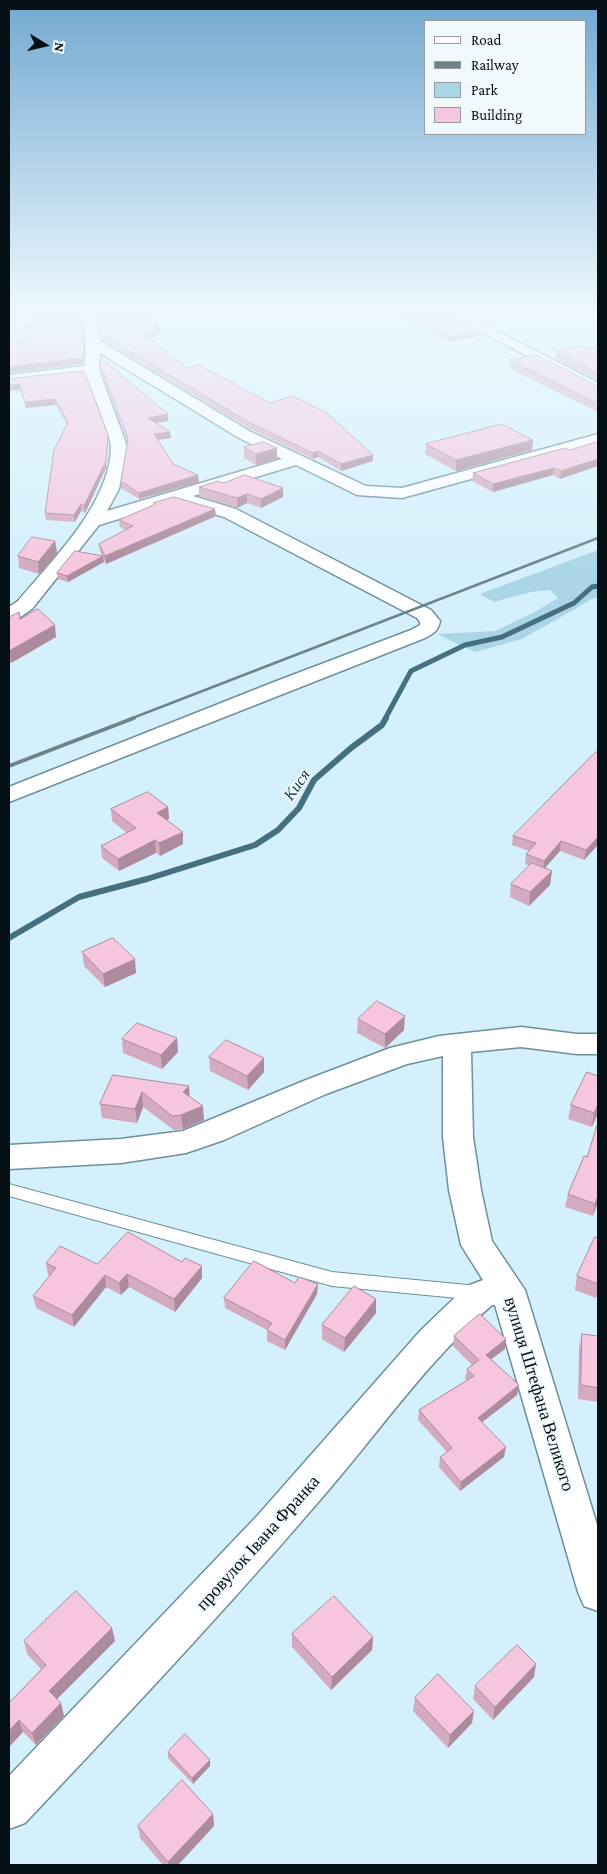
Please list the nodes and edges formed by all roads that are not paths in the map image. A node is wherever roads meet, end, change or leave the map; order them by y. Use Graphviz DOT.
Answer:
graph roads {
  1 [pos="101,396"];
  2 [pos="182,396"];
  3 [pos="598,439"];
  4 [pos="299,459"];
  5 [pos="176,497"];
  6 [pos="93,521"];
  7 [pos="9,616"];
  8 [pos="9,795"];
  9 [pos="457,1044"];
  10 [pos="598,1044"];
  11 [pos="9,1157"];
  12 [pos="9,1190"];
  13 [pos="495,1292"];
  14 [pos="598,1592"];
  15 [pos="9,1807"];
  1 -- 6 [label="street"];
  2 -- 4 [label="street"];
  3 -- 4 [label="street"];
  4 -- 5 [label="street"];
  5 -- 6 [label="street"];
  5 -- 8 [label="street"];
  6 -- 7 [label="street"];
  9 -- 10 [label="street"];
  9 -- 11 [label="street"];
  9 -- 13 [label="street, вулиця Штефана Великого"];
  12 -- 13 [label="lane"];
  13 -- 14 [label="street, вулиця Штефана Великого"];
  13 -- 15 [label="street, провулок Івана Франка"];
}
